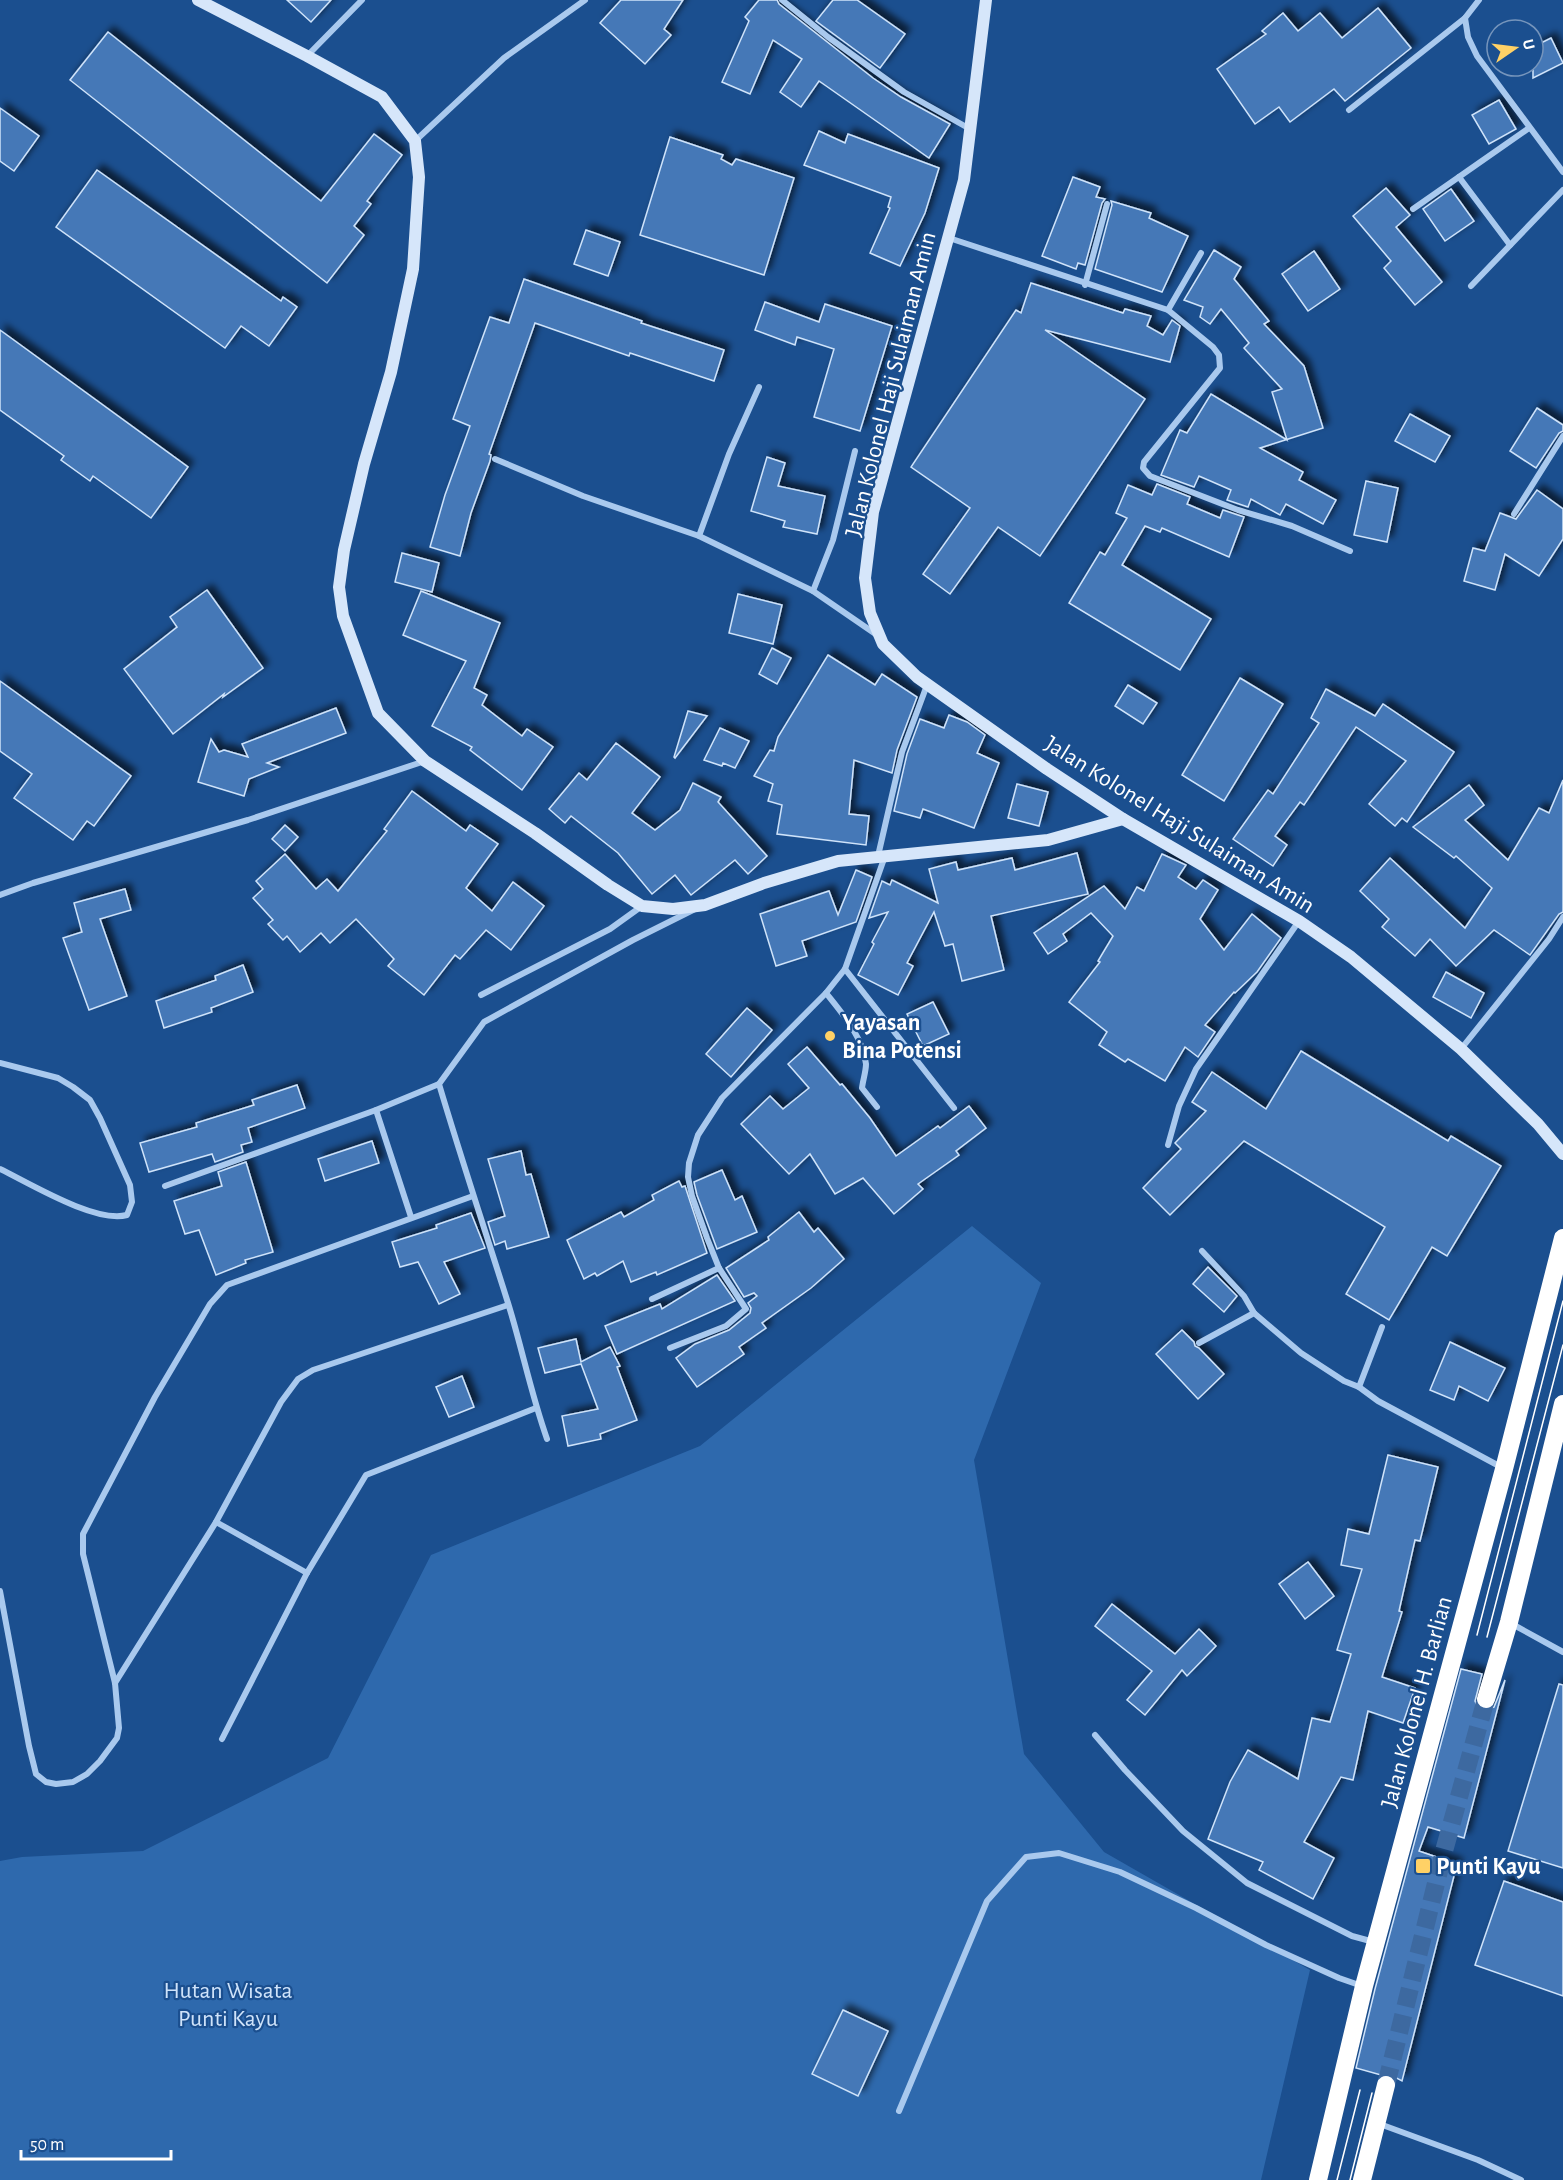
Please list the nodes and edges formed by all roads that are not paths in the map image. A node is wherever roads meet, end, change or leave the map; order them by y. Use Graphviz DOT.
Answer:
graph roads {
  1 [pos="198,0"];
  2 [pos="362,0"];
  3 [pos="585,0"];
  4 [pos="782,0"];
  5 [pos="986,0"];
  6 [pos="1479,0"];
  7 [pos="1465,18"];
  8 [pos="307,56"];
  9 [pos="1349,110"];
  10 [pos="1529,128"];
  11 [pos="971,129"];
  12 [pos="415,141"];
  13 [pos="1563,172"];
  14 [pos="1459,177"];
  15 [pos="1563,190"];
  16 [pos="1107,204"];
  17 [pos="1413,209"];
  18 [pos="948,238"];
  19 [pos="1510,244"];
  20 [pos="1201,253"];
  21 [pos="1085,285"];
  22 [pos="1471,286"];
  23 [pos="1168,310"];
  24 [pos="759,387"];
  25 [pos="1563,436"];
  26 [pos="855,452"];
  27 [pos="495,459"];
  28 [pos="1514,514"];
  29 [pos="699,536"];
  30 [pos="1350,551"];
  31 [pos="813,591"];
  32 [pos="880,636"];
  33 [pos="928,684"];
  34 [pos="425,761"];
  35 [pos="1123,819"];
  36 [pos="881,856"];
  37 [pos="0,895"];
  38 [pos="705,905"];
  39 [pos="642,906"];
  40 [pos="1563,917"];
  41 [pos="1299,921"];
  42 [pos="845,969"];
  43 [pos="826,993"];
  44 [pos="481,995"];
  45 [pos="1461,1049"];
  46 [pos="0,1063"];
  47 [pos="439,1084"];
  48 [pos="877,1107"];
  49 [pos="954,1108"];
  50 [pos="376,1110"];
  51 [pos="1168,1145"];
  52 [pos="1563,1154"];
  53 [pos="0,1169"];
  54 [pos="165,1186"];
  55 [pos="473,1196"];
  56 [pos="411,1217"];
  57 [pos="1563,1238"];
  58 [pos="1202,1251"];
  59 [pos="719,1268"];
  60 [pos="652,1299"];
  61 [pos="508,1305"];
  62 [pos="1254,1313"];
  63 [pos="1382,1327"];
  64 [pos="1199,1343"];
  65 [pos="670,1348"];
  66 [pos="1359,1387"];
  67 [pos="1563,1404"];
  68 [pos="536,1408"];
  69 [pos="547,1439"];
  70 [pos="1504,1469"];
  71 [pos="216,1522"];
  72 [pos="307,1573"];
  73 [pos="0,1591"];
  74 [pos="1509,1622"];
  75 [pos="1563,1652"];
  76 [pos="114,1683"];
  77 [pos="1486,1699"];
  78 [pos="1095,1734"];
  79 [pos="222,1739"];
  80 [pos="1376,1943"];
  81 [pos="1364,1986"];
  82 [pos="1386,2085"];
  83 [pos="899,2111"];
  84 [pos="1377,2123"];
  85 [pos="1318,2180"];
  86 [pos="1362,2180"];
  87 [pos="1521,2180"];
  1 -- 8 [label="street"];
  2 -- 8 [label="street"];
  3 -- 12 [label="street"];
  4 -- 11 [label="street"];
  5 -- 11 [label="street, Jalan Kolonel Haji Sulaiman Amin"];
  6 -- 7 [label="street"];
  7 -- 9 [label="street"];
  7 -- 10 [label="street"];
  8 -- 12 [label="street"];
  10 -- 13 [label="street"];
  10 -- 14 [label="street"];
  11 -- 18 [label="street, Jalan Kolonel Haji Sulaiman Amin"];
  12 -- 34 [label="street"];
  14 -- 17 [label="street"];
  14 -- 19 [label="street"];
  15 -- 19 [label="street"];
  16 -- 21 [label="street"];
  18 -- 21 [label="street"];
  18 -- 32 [label="street, Jalan Kolonel Haji Sulaiman Amin"];
  19 -- 22 [label="street"];
  20 -- 23 [label="street"];
  21 -- 23 [label="street"];
  23 -- 30 [label="street"];
  24 -- 29 [label="street"];
  25 -- 28 [label="street"];
  26 -- 31 [label="street"];
  27 -- 29 [label="street"];
  29 -- 31 [label="street"];
  31 -- 32 [label="street"];
  32 -- 33 [label="street, Jalan Kolonel Haji Sulaiman Amin"];
  33 -- 35 [label="street, Jalan Kolonel Haji Sulaiman Amin"];
  33 -- 36 [label="street"];
  34 -- 37 [label="street"];
  34 -- 39 [label="street"];
  35 -- 36 [label="street"];
  35 -- 41 [label="street, Jalan Kolonel Haji Sulaiman Amin"];
  36 -- 38 [label="street"];
  36 -- 42 [label="street"];
  38 -- 39 [label="street"];
  38 -- 47 [label="street"];
  39 -- 44 [label="street"];
  40 -- 45 [label="street"];
  41 -- 45 [label="street, Jalan Kolonel Haji Sulaiman Amin"];
  41 -- 51 [label="street"];
  42 -- 43 [label="street"];
  42 -- 49 [label="street"];
  43 -- 48 [label="street"];
  43 -- 59 [label="street"];
  45 -- 52 [label="street, Jalan Kolonel Haji Sulaiman Amin"];
  46 -- 53 [label="street"];
  47 -- 50 [label="street"];
  47 -- 55 [label="street"];
  50 -- 54 [label="street"];
  50 -- 56 [label="street"];
  55 -- 56 [label="street"];
  55 -- 61 [label="street"];
  56 -- 76 [label="street"];
  57 -- 70 [label="highway, Jalan Kolonel H. Barlian"];
  58 -- 62 [label="street"];
  59 -- 60 [label="street"];
  59 -- 65 [label="street"];
  61 -- 68 [label="street"];
  61 -- 71 [label="street"];
  62 -- 64 [label="street"];
  62 -- 66 [label="street"];
  63 -- 66 [label="street"];
  66 -- 70 [label="street"];
  67 -- 74 [label="highway"];
  68 -- 69 [label="street"];
  68 -- 72 [label="street"];
  70 -- 80 [label="highway, Jalan Kolonel H. Barlian"];
  71 -- 72 [label="street"];
  71 -- 76 [label="street"];
  72 -- 79 [label="street"];
  73 -- 76 [label="street"];
  74 -- 75 [label="street"];
  74 -- 77 [label="highway"];
  78 -- 80 [label="street"];
  80 -- 81 [label="highway, Jalan Kolonel H. Barlian"];
  81 -- 83 [label="street"];
  81 -- 85 [label="highway, Jalan Kolonel H. Barlian"];
  82 -- 84 [label="highway"];
  84 -- 86 [label="highway"];
  84 -- 87 [label="street"];
}
